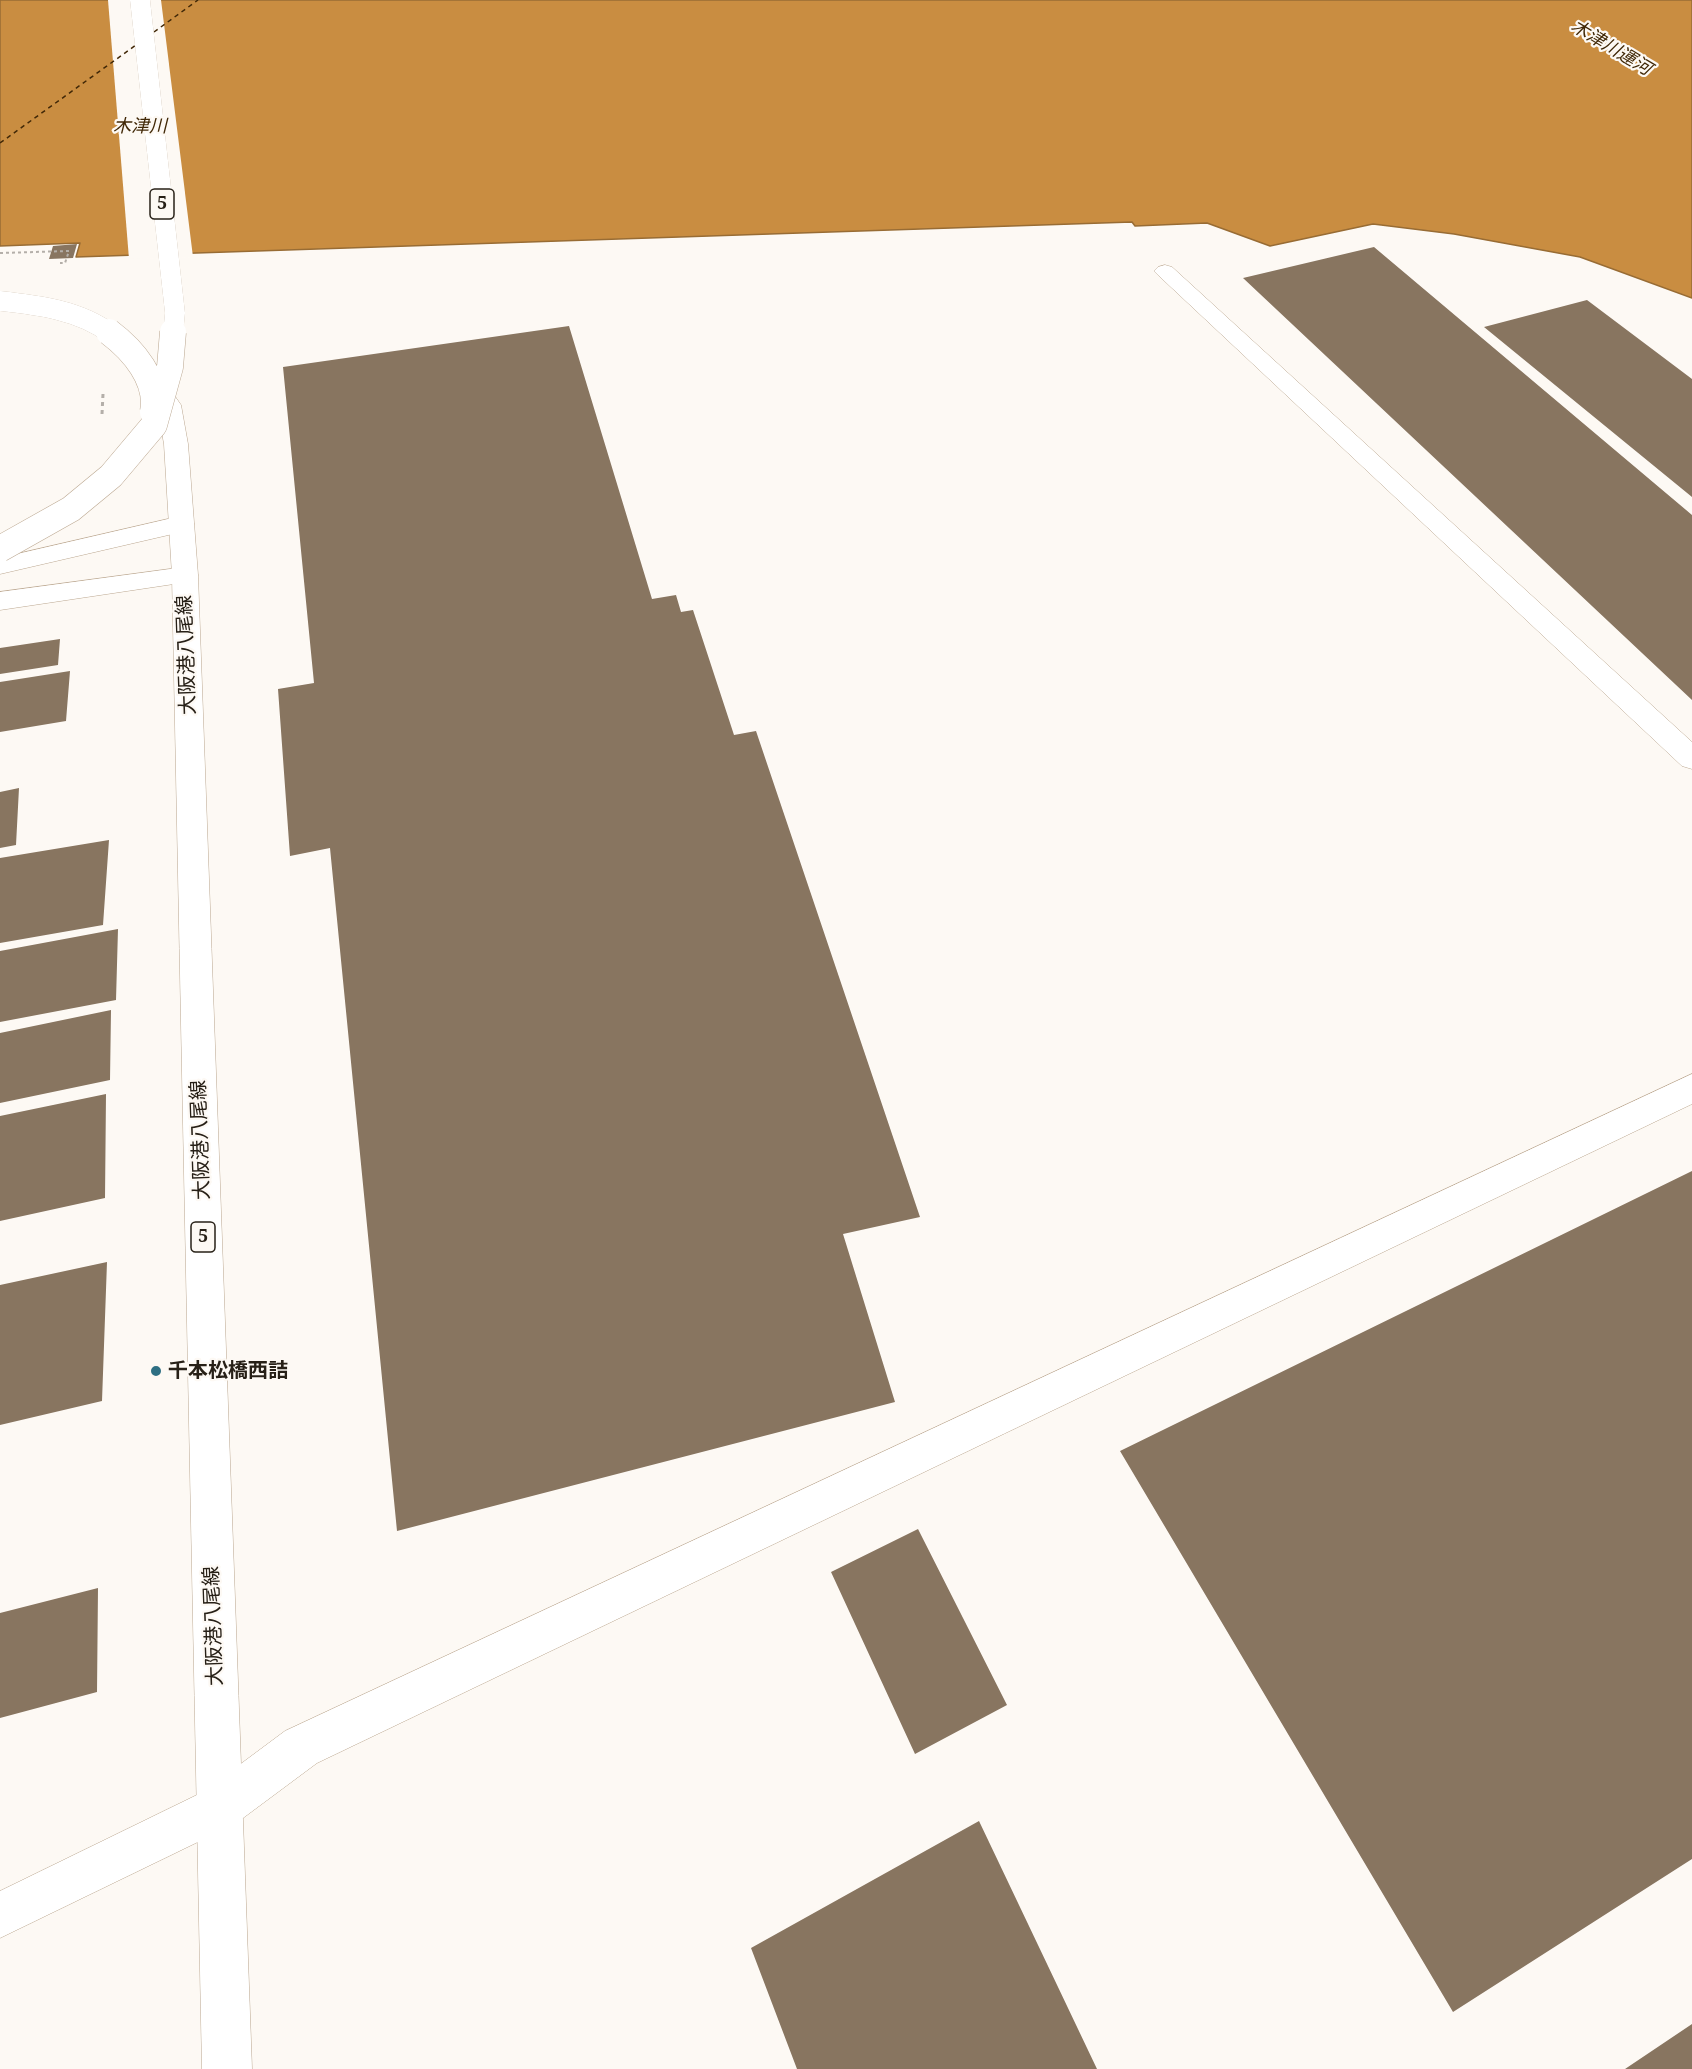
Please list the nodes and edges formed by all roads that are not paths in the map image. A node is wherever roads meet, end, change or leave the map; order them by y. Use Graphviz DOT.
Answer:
graph roads {
  1 [pos="140,0"];
  2 [pos="1166,271"];
  3 [pos="0,302"];
  4 [pos="181,524"];
  5 [pos="0,548"];
  6 [pos="0,566"];
  7 [pos="185,575"];
  8 [pos="0,602"];
  9 [pos="1692,759"];
  10 [pos="1692,1088"];
  11 [pos="219,1808"];
  12 [pos="0,1915"];
  13 [pos="227,2069"];
  1 -- 5 [label="main road, 大阪港八尾線 / 5, bridge"];
  2 -- 9 [label="main road"];
  3 -- 4 [label="main road, 大阪港八尾線 / 5, bridge"];
  3 -- 5 [label="main road, 大阪港八尾線 / 5, bridge"];
  4 -- 6 [label="main road"];
  4 -- 7 [label="main road, 大阪港八尾線 / 5"];
  7 -- 8 [label="main road"];
  7 -- 11 [label="main road, 大阪港八尾線 / 5"];
  10 -- 11 [label="main road"];
  11 -- 12 [label="main road"];
  11 -- 13 [label="main road, 大阪港八尾線 / 5"];
}
